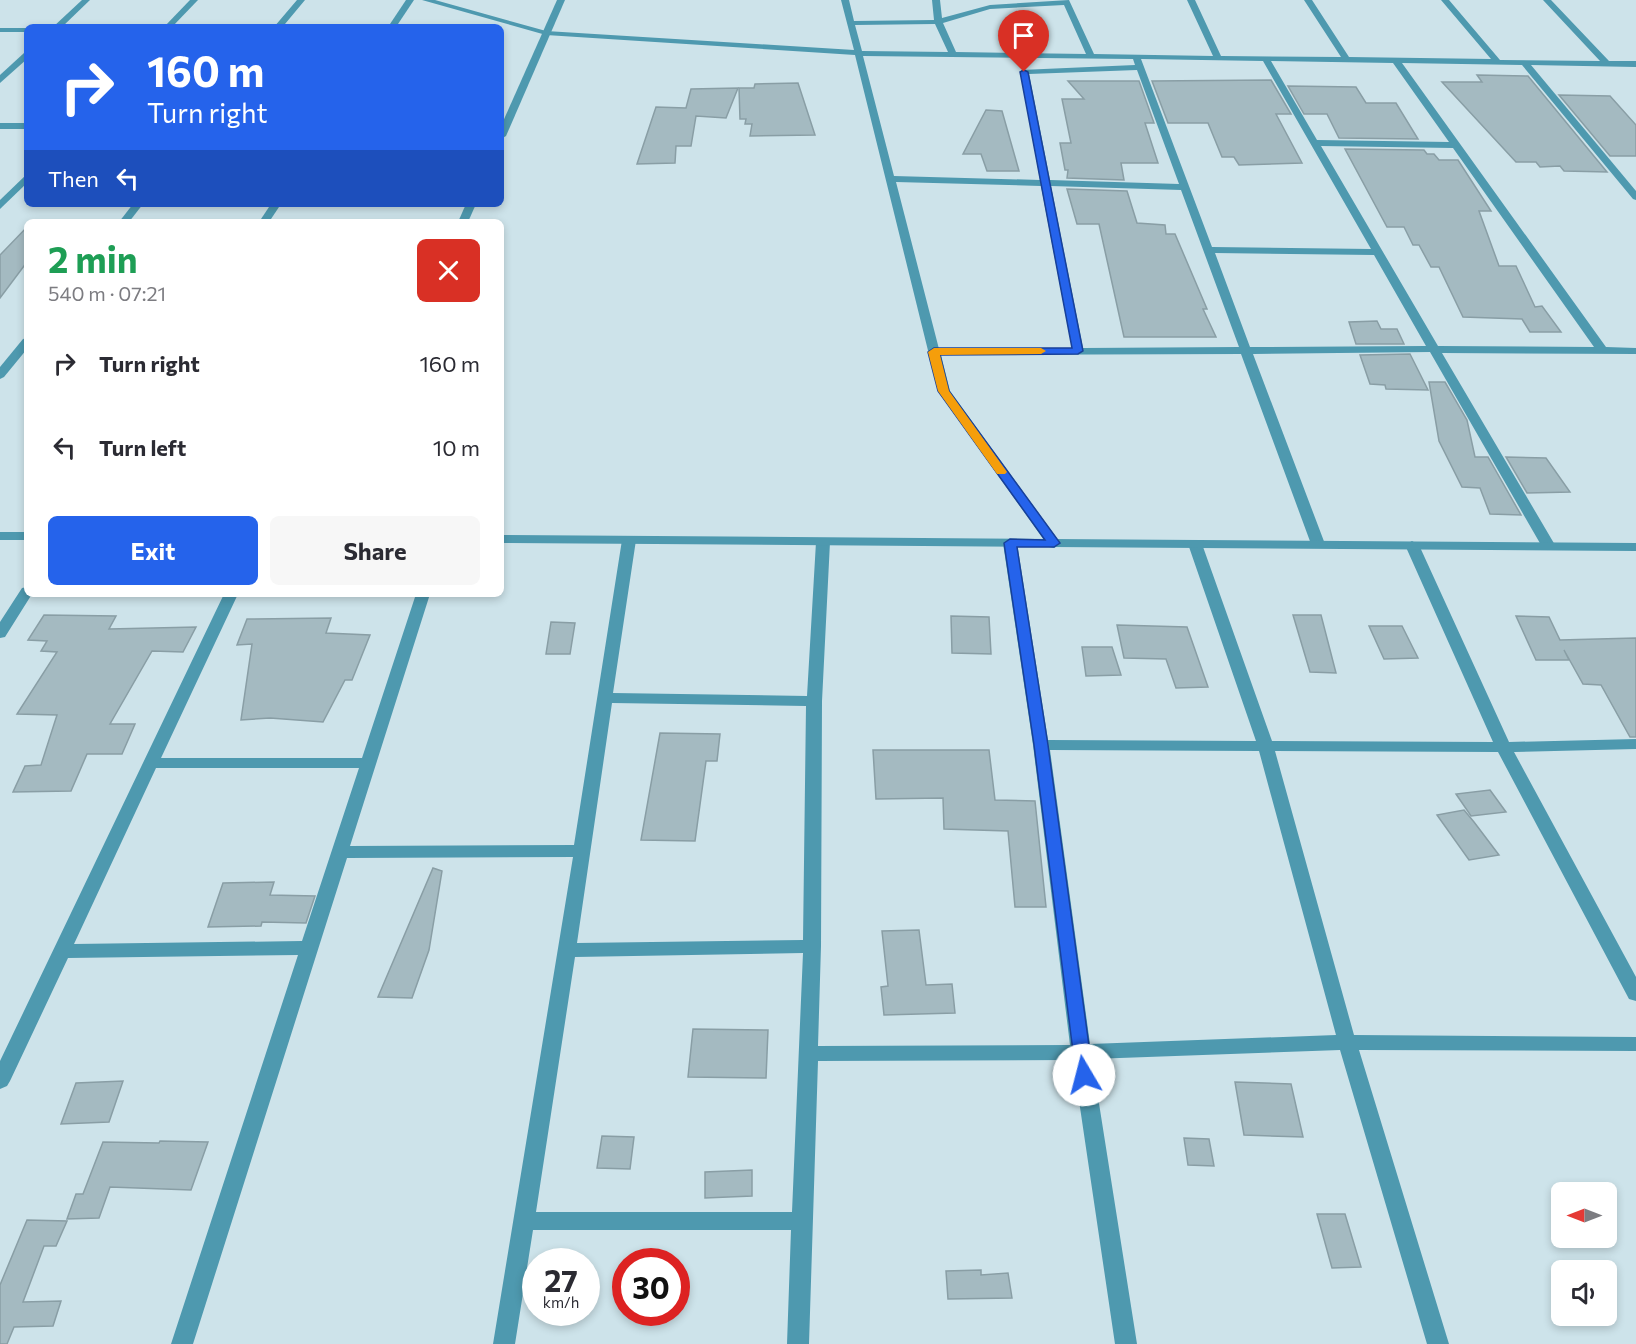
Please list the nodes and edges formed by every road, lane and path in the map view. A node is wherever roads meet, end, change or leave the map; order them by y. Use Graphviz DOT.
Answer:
graph roads {
  1 [pos="86,0"];
  2 [pos="194,0"];
  3 [pos="301,0"];
  4 [pos="410,0"];
  5 [pos="426,0"];
  6 [pos="561,0"];
  7 [pos="844,0"];
  8 [pos="936,0"];
  9 [pos="1191,0"];
  10 [pos="1308,0"];
  11 [pos="1445,0"];
  12 [pos="1546,0"];
  13 [pos="1066,2"];
  14 [pos="938,22"];
  15 [pos="850,23"];
  16 [pos="60,24"];
  17 [pos="171,24"];
  18 [pos="281,24"];
  19 [pos="394,24"];
  20 [pos="0,30"];
  21 [pos="24,30"];
  22 [pos="546,33"];
  23 [pos="858,53"];
  24 [pos="953,54"];
  25 [pos="1091,56"];
  26 [pos="24,58"];
  27 [pos="1218,58"];
  28 [pos="1266,58"];
  29 [pos="1346,59"];
  30 [pos="1395,60"];
  31 [pos="1138,62"];
  32 [pos="1498,62"];
  33 [pos="1524,62"];
  34 [pos="1606,63"];
  35 [pos="1636,64"];
  36 [pos="0,80"];
  37 [pos="0,126"];
  38 [pos="24,126"];
  39 [pos="504,129"];
  40 [pos="1315,143"];
  41 [pos="1456,145"];
  42 [pos="890,179"];
  43 [pos="24,180"];
  44 [pos="1046,183"];
  45 [pos="1185,187"];
  46 [pos="1636,197"];
  47 [pos="0,206"];
  48 [pos="136,207"];
  49 [pos="126,219"];
  50 [pos="1209,250"];
  51 [pos="1378,252"];
  52 [pos="24,345"];
  53 [pos="1436,349"];
  54 [pos="1246,350"];
  55 [pos="1078,351"];
  56 [pos="1603,351"];
  57 [pos="1636,351"];
  58 [pos="934,352"];
  59 [pos="0,375"];
  60 [pos="0,536"];
  61 [pos="24,536"];
  62 [pos="504,540"];
  63 [pos="629,540"];
  64 [pos="823,542"];
  65 [pos="1010,543"];
  66 [pos="1054,543"];
  67 [pos="1195,544"];
  68 [pos="1318,544"];
  69 [pos="1548,544"];
  70 [pos="1412,546"];
  71 [pos="1636,547"];
  72 [pos="24,596"];
  73 [pos="230,597"];
  74 [pos="422,597"];
  75 [pos="0,634"];
  76 [pos="606,698"];
  77 [pos="814,701"];
  78 [pos="1636,744"];
  79 [pos="1041,745"];
  80 [pos="1266,746"];
  81 [pos="1503,747"];
  82 [pos="149,763"];
  83 [pos="369,763"];
  84 [pos="582,851"];
  85 [pos="341,852"];
  86 [pos="812,946"];
  87 [pos="311,948"];
  88 [pos="567,950"];
  89 [pos="61,951"];
  90 [pos="1636,994"];
  91 [pos="1347,1042"];
  92 [pos="1636,1044"];
  93 [pos="1081,1052"];
  94 [pos="808,1054"];
  95 [pos="0,1081"];
  96 [pos="523,1221"];
  97 [pos="803,1221"];
  98 [pos="182,1344"];
  99 [pos="504,1344"];
  100 [pos="798,1344"];
  101 [pos="1126,1344"];
  102 [pos="1437,1344"];
  1 -- 16 [label="street"];
  2 -- 17 [label="street"];
  3 -- 18 [label="street"];
  4 -- 19 [label="street"];
  5 -- 22 [label="street"];
  6 -- 22 [label="street"];
  7 -- 15 [label="street"];
  8 -- 14 [label="street"];
  9 -- 27 [label="street"];
  10 -- 29 [label="street"];
  11 -- 32 [label="street"];
  12 -- 34 [label="street"];
  13 -- 14 [label="street"];
  13 -- 25 [label="street"];
  14 -- 15 [label="street"];
  14 -- 24 [label="street"];
  15 -- 23 [label="street"];
  20 -- 21 [label="street"];
  22 -- 23 [label="street"];
  22 -- 39 [label="street"];
  23 -- 24 [label="street"];
  23 -- 42 [label="street"];
  24 -- 25 [label="street"];
  25 -- 31 [label="street"];
  26 -- 36 [label="street"];
  27 -- 28 [label="street"];
  27 -- 31 [label="street"];
  28 -- 29 [label="street"];
  28 -- 40 [label="street"];
  29 -- 30 [label="street"];
  30 -- 32 [label="street"];
  30 -- 41 [label="street"];
  31 -- 44 [label="street"];
  31 -- 45 [label="street"];
  32 -- 33 [label="street"];
  33 -- 34 [label="street"];
  33 -- 46 [label="street"];
  34 -- 35 [label="street"];
  37 -- 38 [label="street"];
  40 -- 41 [label="street"];
  40 -- 51 [label="street"];
  41 -- 56 [label="street"];
  42 -- 44 [label="street"];
  42 -- 58 [label="street"];
  43 -- 47 [label="street"];
  44 -- 45 [label="street"];
  44 -- 55 [label="street"];
  45 -- 50 [label="street"];
  48 -- 49 [label="street"];
  50 -- 51 [label="street"];
  50 -- 54 [label="street"];
  51 -- 53 [label="street"];
  52 -- 59 [label="street"];
  53 -- 54 [label="street"];
  53 -- 56 [label="street"];
  53 -- 69 [label="street"];
  54 -- 55 [label="street"];
  54 -- 68 [label="street"];
  55 -- 58 [label="street"];
  56 -- 57 [label="street"];
  58 -- 66 [label="street"];
  60 -- 61 [label="street"];
  62 -- 63 [label="street"];
  63 -- 64 [label="street"];
  63 -- 76 [label="street"];
  64 -- 65 [label="street"];
  64 -- 77 [label="street"];
  65 -- 66 [label="street"];
  65 -- 79 [label="street"];
  66 -- 67 [label="street"];
  67 -- 68 [label="street"];
  67 -- 80 [label="street"];
  68 -- 70 [label="street"];
  69 -- 70 [label="street"];
  69 -- 71 [label="street"];
  70 -- 81 [label="street"];
  72 -- 75 [label="street"];
  73 -- 82 [label="street"];
  74 -- 83 [label="street"];
  76 -- 77 [label="street"];
  76 -- 84 [label="street"];
  77 -- 86 [label="street"];
  78 -- 81 [label="street"];
  79 -- 80 [label="street"];
  79 -- 93 [label="street"];
  80 -- 81 [label="street"];
  80 -- 91 [label="street"];
  81 -- 90 [label="street"];
  82 -- 83 [label="street"];
  82 -- 89 [label="street"];
  83 -- 85 [label="street"];
  84 -- 85 [label="street"];
  84 -- 88 [label="street"];
  85 -- 87 [label="street"];
  86 -- 88 [label="street"];
  86 -- 94 [label="street"];
  87 -- 89 [label="street"];
  87 -- 98 [label="street"];
  88 -- 96 [label="street"];
  89 -- 95 [label="street"];
  91 -- 92 [label="street"];
  91 -- 93 [label="street"];
  91 -- 102 [label="street"];
  93 -- 94 [label="street"];
  93 -- 101 [label="street"];
  94 -- 97 [label="street"];
  96 -- 97 [label="street"];
  96 -- 99 [label="street"];
  97 -- 100 [label="street"];
}
